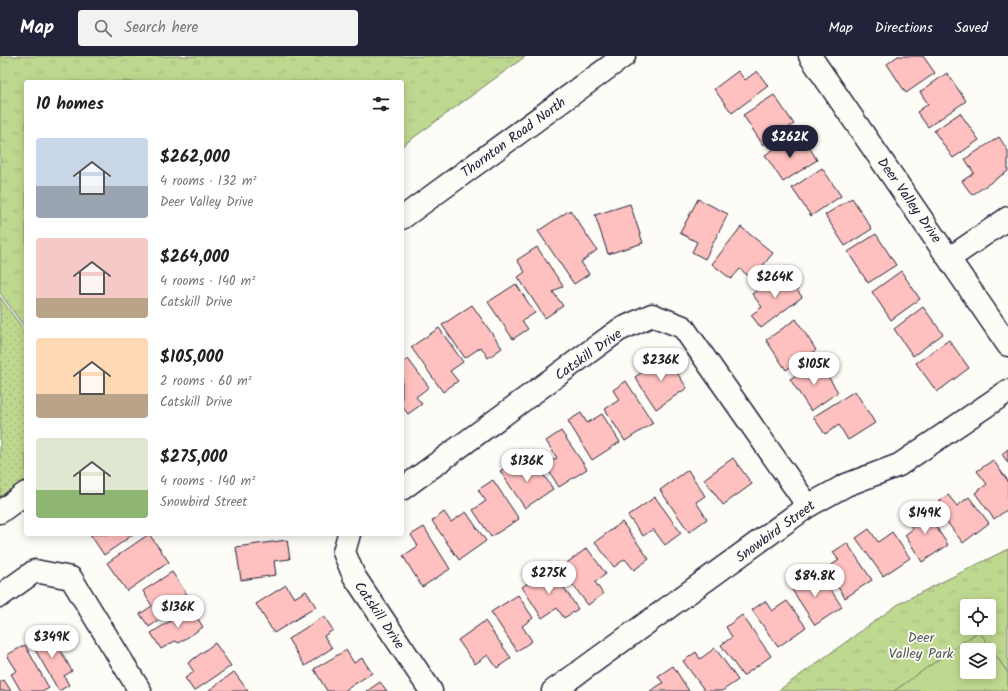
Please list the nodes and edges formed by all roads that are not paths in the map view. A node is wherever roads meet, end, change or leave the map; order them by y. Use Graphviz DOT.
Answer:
graph roads {
  1 [pos="624,56"];
  2 [pos="810,56"];
  3 [pos="404,217"];
  4 [pos="1008,218"];
  5 [pos="950,258"];
  6 [pos="1008,345"];
  7 [pos="1008,391"];
  8 [pos="404,488"];
  9 [pos="24,494"];
  10 [pos="808,506"];
  11 [pos="0,512"];
  12 [pos="348,536"];
  13 [pos="0,596"];
  14 [pos="140,691"];
  15 [pos="431,691"];
  16 [pos="553,691"];
  1 -- 3 [label="street, Thornton Road North"];
  2 -- 5 [label="street, Deer Valley Drive"];
  4 -- 5 [label="street"];
  5 -- 6 [label="street, Deer Valley Drive"];
  7 -- 10 [label="street, Snowbird Street"];
  8 -- 10 [label="street, Catskill Drive"];
  9 -- 11 [label="street"];
  10 -- 16 [label="street, Snowbird Street"];
  12 -- 15 [label="street, Catskill Drive"];
  13 -- 14 [label="street"];
}
